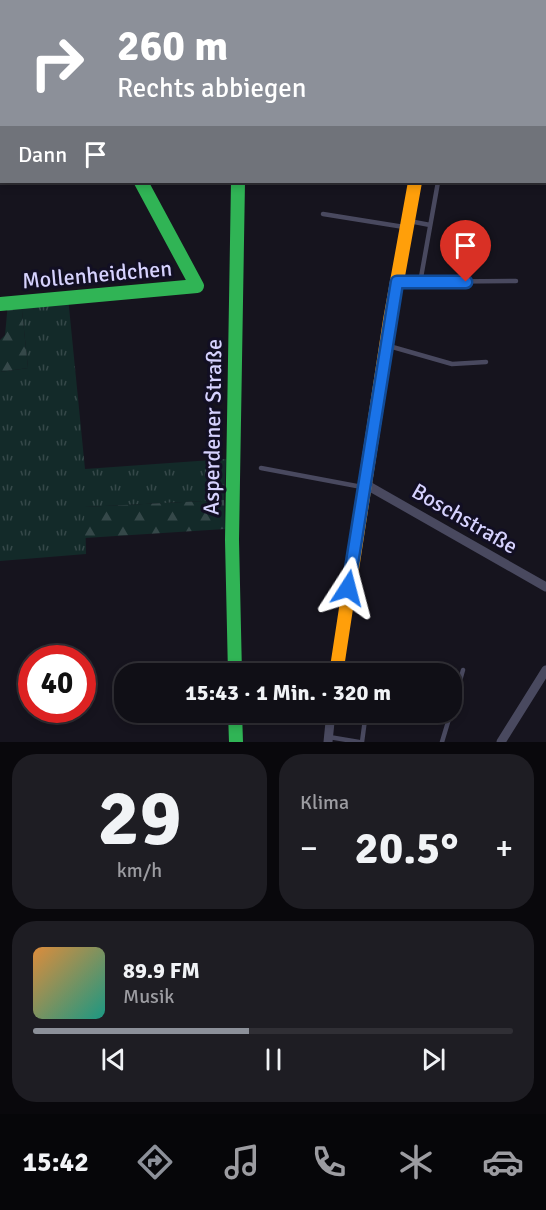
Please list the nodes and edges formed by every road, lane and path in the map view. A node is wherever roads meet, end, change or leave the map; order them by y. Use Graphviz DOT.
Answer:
graph roads {
  1 [pos="142,183"];
  2 [pos="238,183"];
  3 [pos="416,183"];
  4 [pos="438,183"];
  5 [pos="323,214"];
  6 [pos="408,224"];
  7 [pos="430,225"];
  8 [pos="516,281"];
  9 [pos="397,282"];
  10 [pos="420,283"];
  11 [pos="0,304"];
  12 [pos="386,345"];
  13 [pos="486,362"];
  14 [pos="261,468"];
  15 [pos="365,485"];
  16 [pos="546,587"];
  17 [pos="235,663"];
  18 [pos="338,663"];
  19 [pos="463,670"];
  20 [pos="546,670"];
  21 [pos="462,673"];
  22 [pos="236,723"];
  23 [pos="330,723"];
  24 [pos="364,723"];
  25 [pos="448,723"];
  26 [pos="328,740"];
  27 [pos="236,742"];
  28 [pos="361,742"];
  29 [pos="442,742"];
  30 [pos="501,742"];
  1 -- 11 [label="street, Mollenheidchen"];
  2 -- 17 [label="street, Asperdener Straße"];
  3 -- 6 [label="street"];
  4 -- 7 [label="lane"];
  5 -- 6 [label="lane"];
  6 -- 7 [label="lane"];
  6 -- 9 [label="street"];
  7 -- 10 [label="lane"];
  8 -- 10 [label="lane"];
  9 -- 10 [label="lane"];
  9 -- 12 [label="street"];
  12 -- 13 [label="lane"];
  12 -- 15 [label="street"];
  14 -- 15 [label="lane"];
  15 -- 16 [label="street, Boschstraße"];
  15 -- 18 [label="street"];
  19 -- 21 [label="lane"];
  20 -- 30 [label="street"];
  22 -- 27 [label="street"];
  23 -- 26 [label="street"];
  24 -- 28 [label="lane"];
  25 -- 29 [label="lane"];
  26 -- 28 [label="lane"];
}
